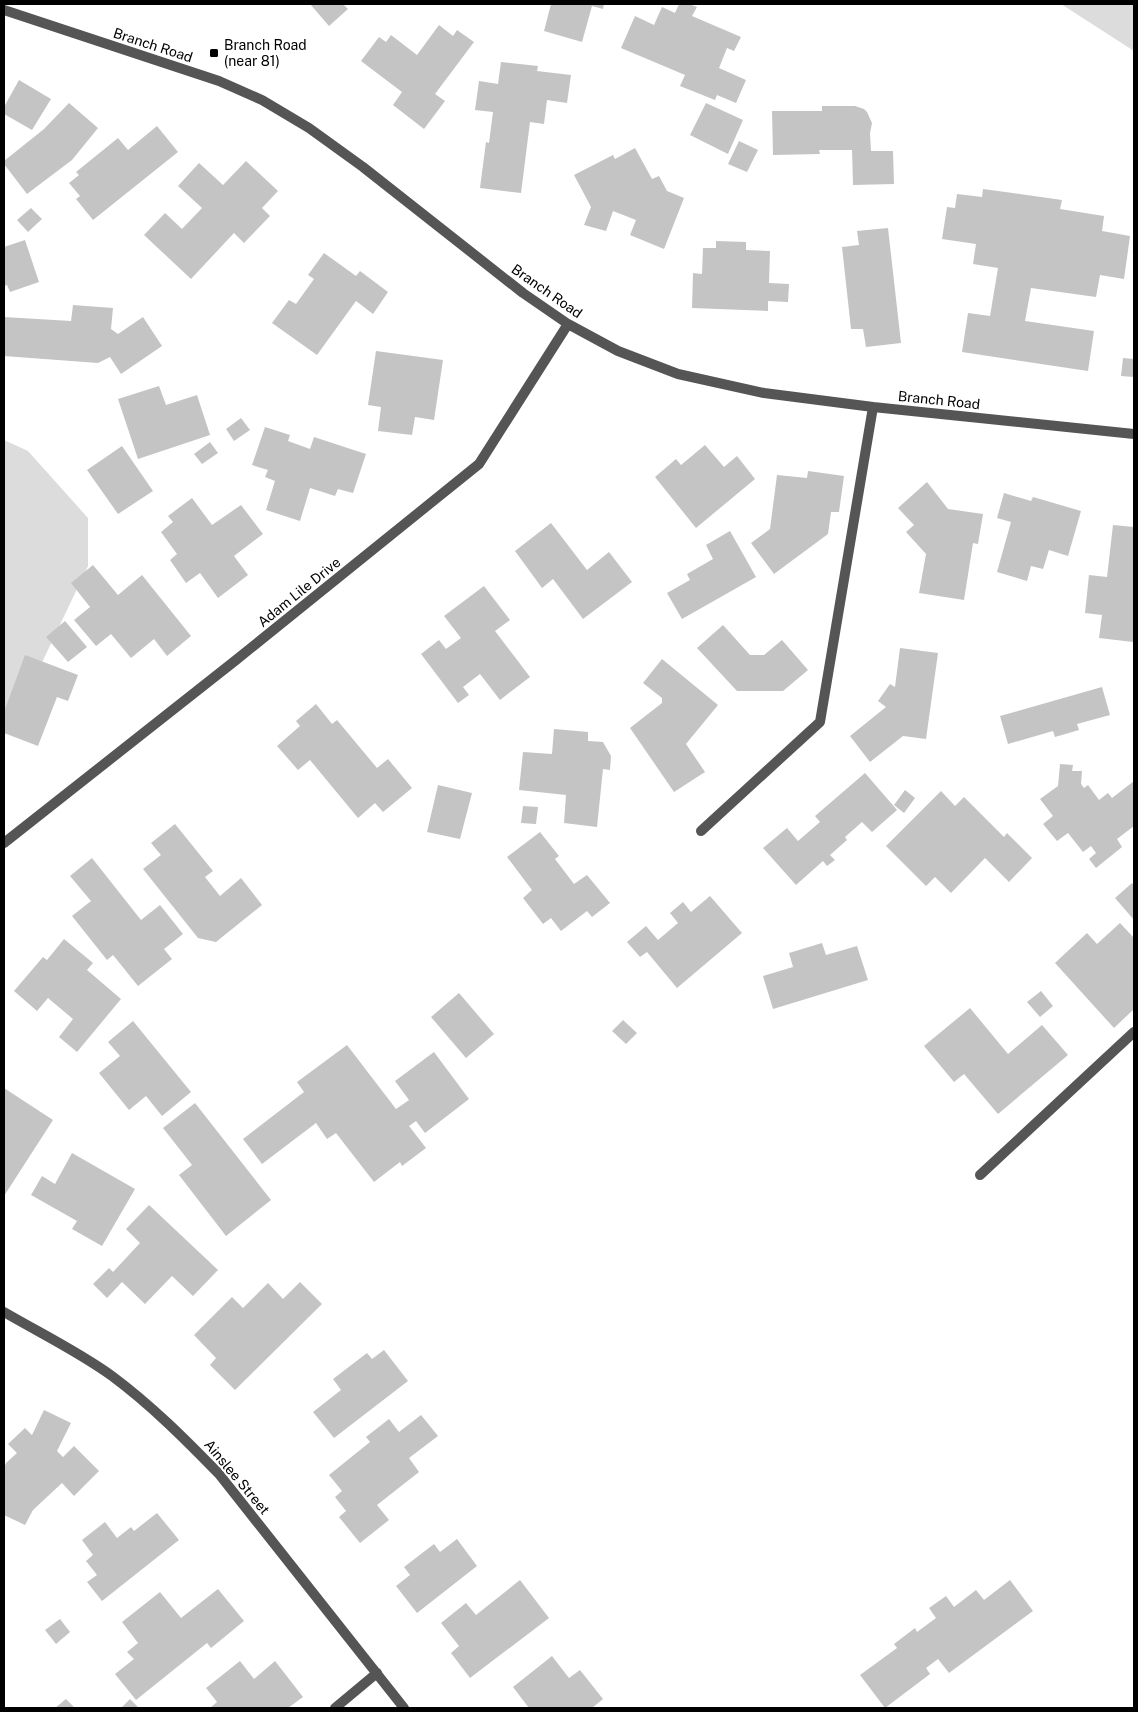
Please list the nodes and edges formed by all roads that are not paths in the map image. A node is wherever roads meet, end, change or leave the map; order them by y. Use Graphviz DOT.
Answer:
graph roads {
  1 [pos="4,10"];
  2 [pos="568,324"];
  3 [pos="874,407"];
  4 [pos="1134,434"];
  5 [pos="702,831"];
  6 [pos="4,842"];
  7 [pos="1134,1032"];
  8 [pos="980,1175"];
  9 [pos="4,1312"];
  10 [pos="377,1674"];
  11 [pos="335,1708"];
  12 [pos="404,1708"];
  1 -- 2 [label="street, Branch Road"];
  2 -- 3 [label="street, Branch Road"];
  2 -- 6 [label="street, Adam Lile Drive"];
  3 -- 4 [label="street, Branch Road"];
  3 -- 5 [label="street"];
  7 -- 8 [label="street"];
  9 -- 10 [label="street, Ainslee Street"];
  10 -- 11 [label="street"];
  10 -- 12 [label="street, Ainslee Street"];
}
